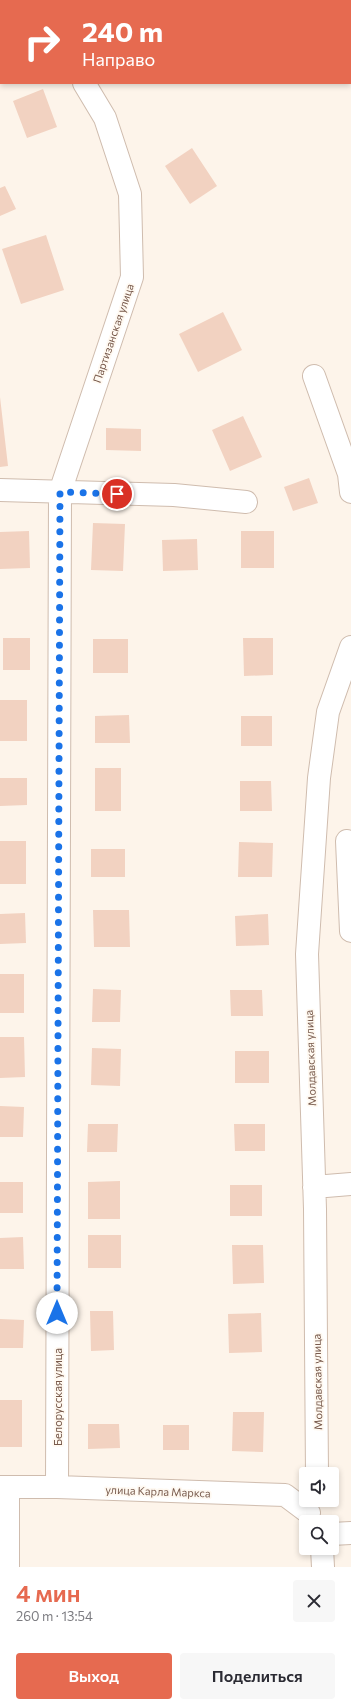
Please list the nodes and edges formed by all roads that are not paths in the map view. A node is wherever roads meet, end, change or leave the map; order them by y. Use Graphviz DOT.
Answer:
graph roads {
  1 [pos="85,84"];
  2 [pos="314,376"];
  3 [pos="0,490"];
  4 [pos="60,492"];
  5 [pos="351,492"];
  6 [pos="246,502"];
  7 [pos="351,647"];
  8 [pos="347,841"];
  9 [pos="351,930"];
  10 [pos="351,1184"];
  11 [pos="314,1187"];
  12 [pos="317,1467"];
  13 [pos="4,1487"];
  14 [pos="57,1487"];
  15 [pos="312,1512"];
  16 [pos="351,1533"];
  17 [pos="339,1534"];
  18 [pos="322,1555"];
  19 [pos="8,1567"];
  20 [pos="323,1567"];
  1 -- 4 [label="street, Партизанская улица"];
  2 -- 5 [label="street"];
  3 -- 4 [label="street"];
  4 -- 6 [label="street"];
  4 -- 14 [label="street, Белорусская улица"];
  7 -- 11 [label="street, Молдавская улица"];
  8 -- 9 [label="street"];
  10 -- 11 [label="street"];
  11 -- 12 [label="street, Молдавская улица"];
  13 -- 14 [label="street, улица Карла Маркса"];
  13 -- 19 [label="street"];
  14 -- 15 [label="street, улица Карла Маркса"];
  16 -- 17 [label="street"];
  18 -- 20 [label="street"];
}
